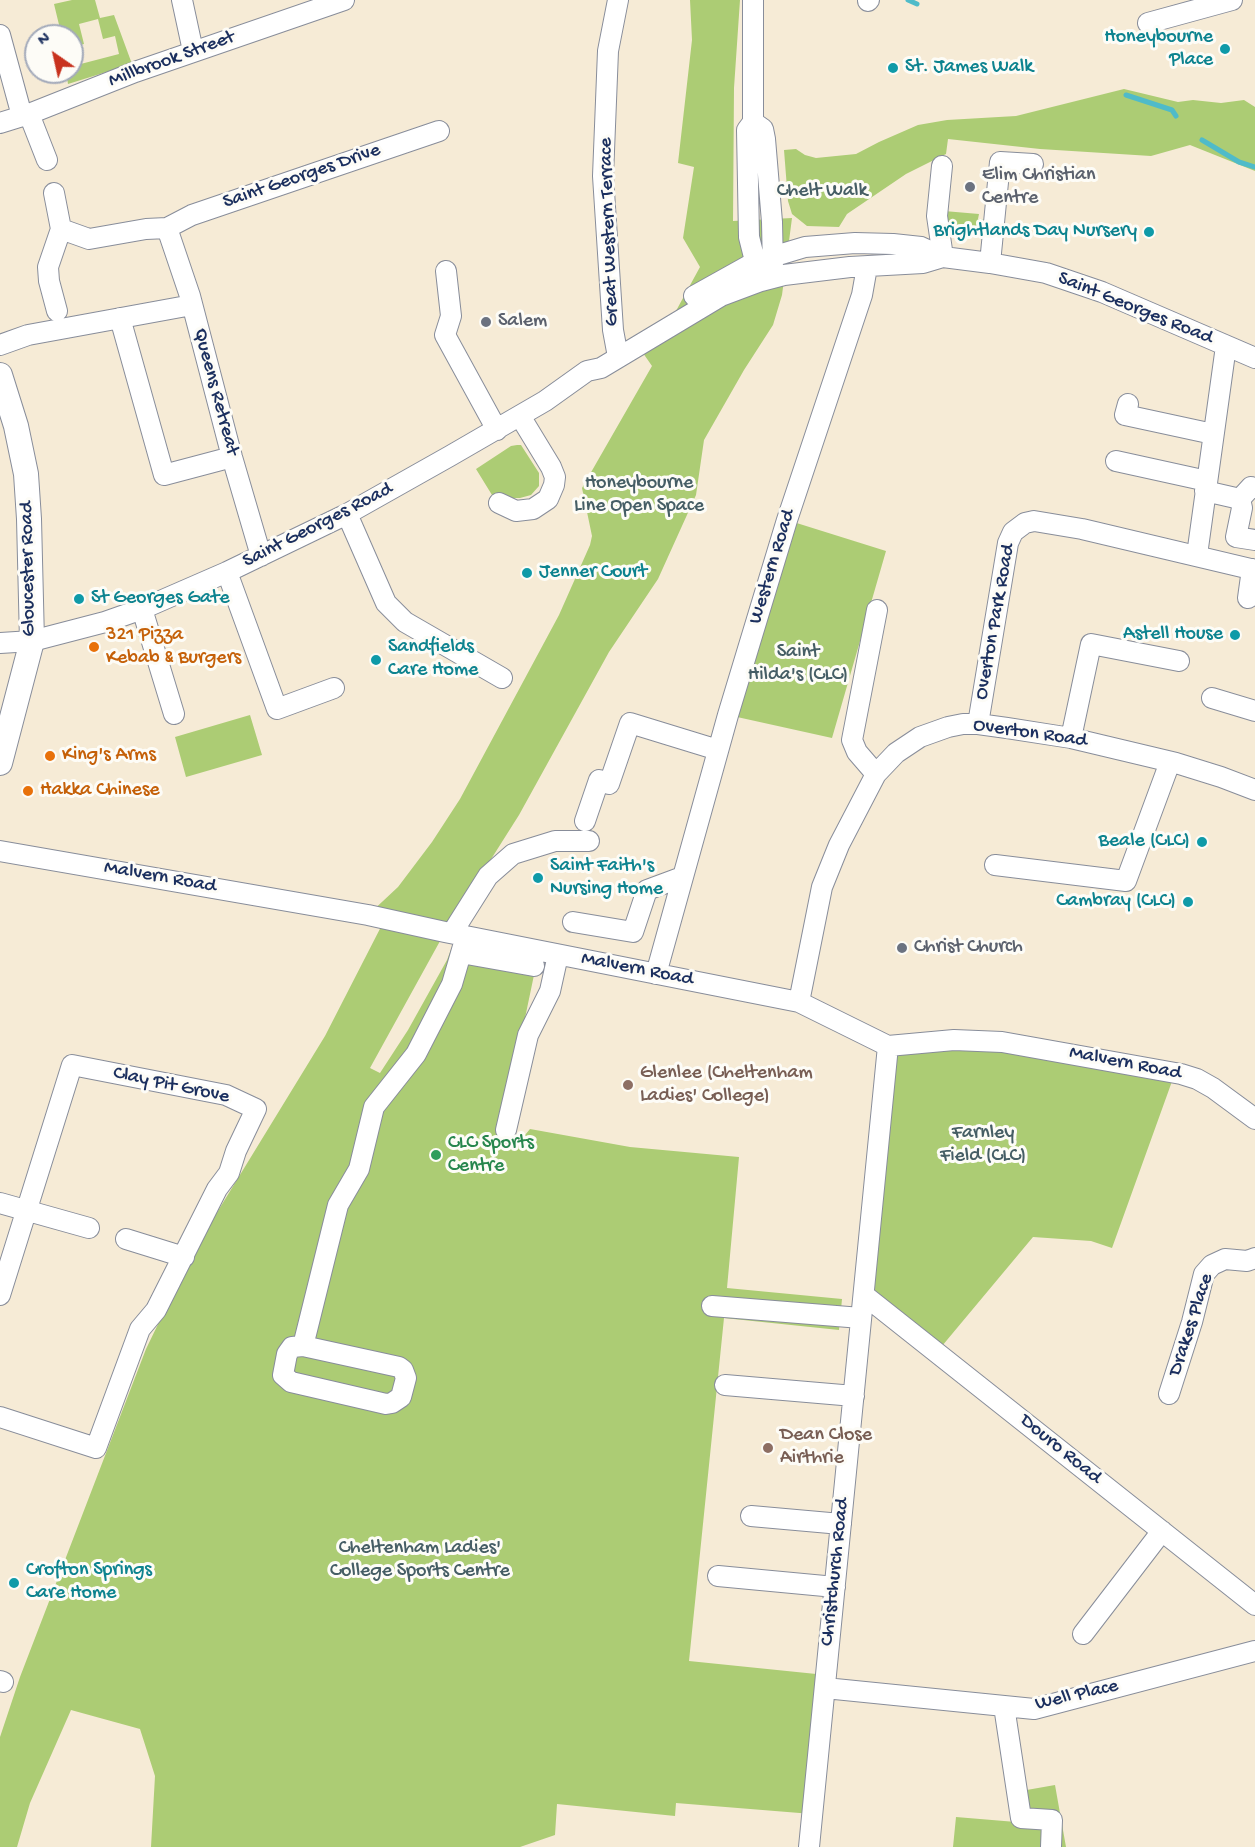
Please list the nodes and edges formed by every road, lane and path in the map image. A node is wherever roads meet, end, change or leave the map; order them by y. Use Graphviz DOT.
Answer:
graph roads {
  1 [pos="182,0"];
  2 [pos="344,0"];
  3 [pos="618,0"];
  4 [pos="753,0"];
  5 [pos="1232,0"];
  6 [pos="324,3"];
  7 [pos="1148,23"];
  8 [pos="0,35"];
  9 [pos="193,51"];
  10 [pos="26,115"];
  11 [pos="0,123"];
  12 [pos="439,131"];
  13 [pos="47,160"];
  14 [pos="1033,164"];
  15 [pos="942,166"];
  16 [pos="54,193"];
  17 [pos="167,228"];
  18 [pos="61,230"];
  19 [pos="943,257"];
  20 [pos="990,263"];
  21 [pos="858,267"];
  22 [pos="765,269"];
  23 [pos="446,271"];
  24 [pos="192,304"];
  25 [pos="57,311"];
  26 [pos="120,318"];
  27 [pos="0,345"];
  28 [pos="1226,346"];
  29 [pos="616,352"];
  30 [pos="1255,358"];
  31 [pos="0,375"];
  32 [pos="1128,404"];
  33 [pos="520,416"];
  34 [pos="497,430"];
  35 [pos="1213,434"];
  36 [pos="232,458"];
  37 [pos="1116,461"];
  38 [pos="1206,485"];
  39 [pos="1247,494"];
  40 [pos="500,503"];
  41 [pos="347,514"];
  42 [pos="1255,540"];
  43 [pos="1197,555"];
  44 [pos="261,556"];
  45 [pos="1254,569"];
  46 [pos="227,572"];
  47 [pos="1248,598"];
  48 [pos="142,609"];
  49 [pos="877,610"];
  50 [pos="32,641"];
  51 [pos="0,643"];
  52 [pos="1179,661"];
  53 [pos="502,678"];
  54 [pos="334,688"];
  55 [pos="1212,698"];
  56 [pos="1255,711"];
  57 [pos="174,714"];
  58 [pos="978,724"];
  59 [pos="1071,738"];
  60 [pos="718,750"];
  61 [pos="1170,762"];
  62 [pos="0,763"];
  63 [pos="876,774"];
  64 [pos="1255,790"];
  65 [pos="585,821"];
  66 [pos="589,841"];
  67 [pos="0,851"];
  68 [pos="995,865"];
  69 [pos="682,878"];
  70 [pos="573,922"];
  71 [pos="636,924"];
  72 [pos="668,931"];
  73 [pos="460,941"];
  74 [pos="558,955"];
  75 [pos="656,974"];
  76 [pos="799,1002"];
  77 [pos="888,1046"];
  78 [pos="1255,1119"];
  79 [pos="506,1130"];
  80 [pos="0,1203"];
  81 [pos="26,1211"];
  82 [pos="89,1228"];
  83 [pos="126,1239"];
  84 [pos="184,1257"];
  85 [pos="1255,1258"];
  86 [pos="0,1295"];
  87 [pos="864,1295"];
  88 [pos="712,1306"];
  89 [pos="861,1318"];
  90 [pos="303,1346"];
  91 [pos="725,1385"];
  92 [pos="1169,1394"];
  93 [pos="854,1396"];
  94 [pos="0,1417"];
  95 [pos="751,1516"];
  96 [pos="841,1524"];
  97 [pos="1162,1531"];
  98 [pos="718,1576"];
  99 [pos="835,1587"];
  100 [pos="1255,1605"];
  101 [pos="1083,1634"];
  102 [pos="1255,1651"];
  103 [pos="825,1688"];
  104 [pos="1004,1706"];
  105 [pos="809,1847"];
  106 [pos="1051,1847"];
  1 -- 9 [label="street"];
  2 -- 6 [label="street, Millbrook Street"];
  3 -- 29 [label="street, Great Western Terrace"];
  4 -- 22 [label="street"];
  5 -- 7 [label="street"];
  6 -- 9 [label="street, Millbrook Street"];
  8 -- 10 [label="street"];
  9 -- 10 [label="street, Millbrook Street"];
  10 -- 11 [label="street, Millbrook Street"];
  10 -- 13 [label="street"];
  12 -- 17 [label="street, Saint Georges Drive"];
  14 -- 20 [label="street"];
  15 -- 19 [label="street"];
  16 -- 18 [label="street"];
  17 -- 18 [label="street"];
  17 -- 24 [label="street, Queens Retreat"];
  18 -- 25 [label="street"];
  19 -- 20 [label="street, Saint Georges Road"];
  19 -- 21 [label="street, Saint Georges Road"];
  19 -- 22 [label="street, Saint Georges Road"];
  20 -- 28 [label="street, Saint Georges Road"];
  21 -- 22 [label="street, Saint Georges Road"];
  21 -- 60 [label="street, Western Road"];
  22 -- 29 [label="street, Saint Georges Road"];
  23 -- 34 [label="street"];
  24 -- 26 [label="street"];
  24 -- 36 [label="street, Queens Retreat"];
  26 -- 27 [label="street"];
  26 -- 36 [label="street"];
  28 -- 30 [label="street, Saint Georges Road"];
  28 -- 35 [label="street"];
  29 -- 33 [label="street, Saint Georges Road"];
  31 -- 50 [label="main road, Gloucester Road"];
  32 -- 35 [label="street"];
  33 -- 34 [label="street, Saint Georges Road"];
  33 -- 40 [label="street"];
  34 -- 41 [label="street, Saint Georges Road"];
  35 -- 38 [label="street"];
  36 -- 44 [label="street, Queens Retreat"];
  37 -- 38 [label="street"];
  38 -- 39 [label="street"];
  38 -- 43 [label="street"];
  39 -- 42 [label="street"];
  41 -- 44 [label="street, Saint Georges Road"];
  41 -- 53 [label="street"];
  43 -- 45 [label="street, Overton Park Road"];
  43 -- 58 [label="street, Overton Park Road"];
  44 -- 46 [label="street, Saint Georges Road"];
  45 -- 47 [label="street"];
  46 -- 48 [label="street, Saint Georges Road"];
  46 -- 54 [label="street"];
  48 -- 50 [label="street, Saint Georges Road"];
  48 -- 57 [label="street"];
  49 -- 63 [label="street"];
  50 -- 51 [label="street, Saint Georges Road"];
  50 -- 62 [label="main road, Gloucester Road"];
  52 -- 59 [label="street"];
  55 -- 56 [label="street"];
  58 -- 59 [label="street, Overton Road"];
  58 -- 63 [label="street, Overton Road"];
  59 -- 61 [label="street, Overton Road"];
  60 -- 65 [label="street"];
  60 -- 69 [label="street, Western Road"];
  61 -- 64 [label="street, Overton Road"];
  61 -- 68 [label="street"];
  63 -- 76 [label="street, Overton Road"];
  66 -- 73 [label="street"];
  67 -- 73 [label="street, Malvern Road"];
  69 -- 71 [label="street"];
  69 -- 72 [label="street, Western Road"];
  70 -- 71 [label="street"];
  71 -- 72 [label="street"];
  72 -- 75 [label="street, Western Road"];
  73 -- 74 [label="street, Malvern Road"];
  73 -- 90 [label="street"];
  74 -- 75 [label="street, Malvern Road"];
  74 -- 79 [label="street"];
  75 -- 76 [label="street, Malvern Road"];
  76 -- 77 [label="street, Malvern Road"];
  77 -- 78 [label="street, Malvern Road"];
  77 -- 87 [label="street, Christchurch Road"];
  80 -- 81 [label="street"];
  81 -- 82 [label="street"];
  81 -- 84 [label="street, Clay Pit Grove"];
  81 -- 86 [label="street"];
  83 -- 84 [label="street"];
  84 -- 94 [label="street"];
  85 -- 92 [label="street, Drakes Place"];
  87 -- 89 [label="street, Christchurch Road"];
  87 -- 97 [label="street, Douro Road"];
  88 -- 89 [label="street"];
  89 -- 93 [label="street, Christchurch Road"];
  90 -- 90 [label="street"];
  91 -- 93 [label="street"];
  93 -- 96 [label="street, Christchurch Road"];
  95 -- 96 [label="street"];
  96 -- 99 [label="street, Christchurch Road"];
  97 -- 100 [label="street, Douro Road"];
  97 -- 101 [label="street"];
  98 -- 99 [label="street"];
  99 -- 103 [label="street, Christchurch Road"];
  102 -- 104 [label="street, Well Place"];
  103 -- 104 [label="street, Well Place"];
  103 -- 105 [label="street, Christchurch Road"];
  104 -- 106 [label="street"];
}
